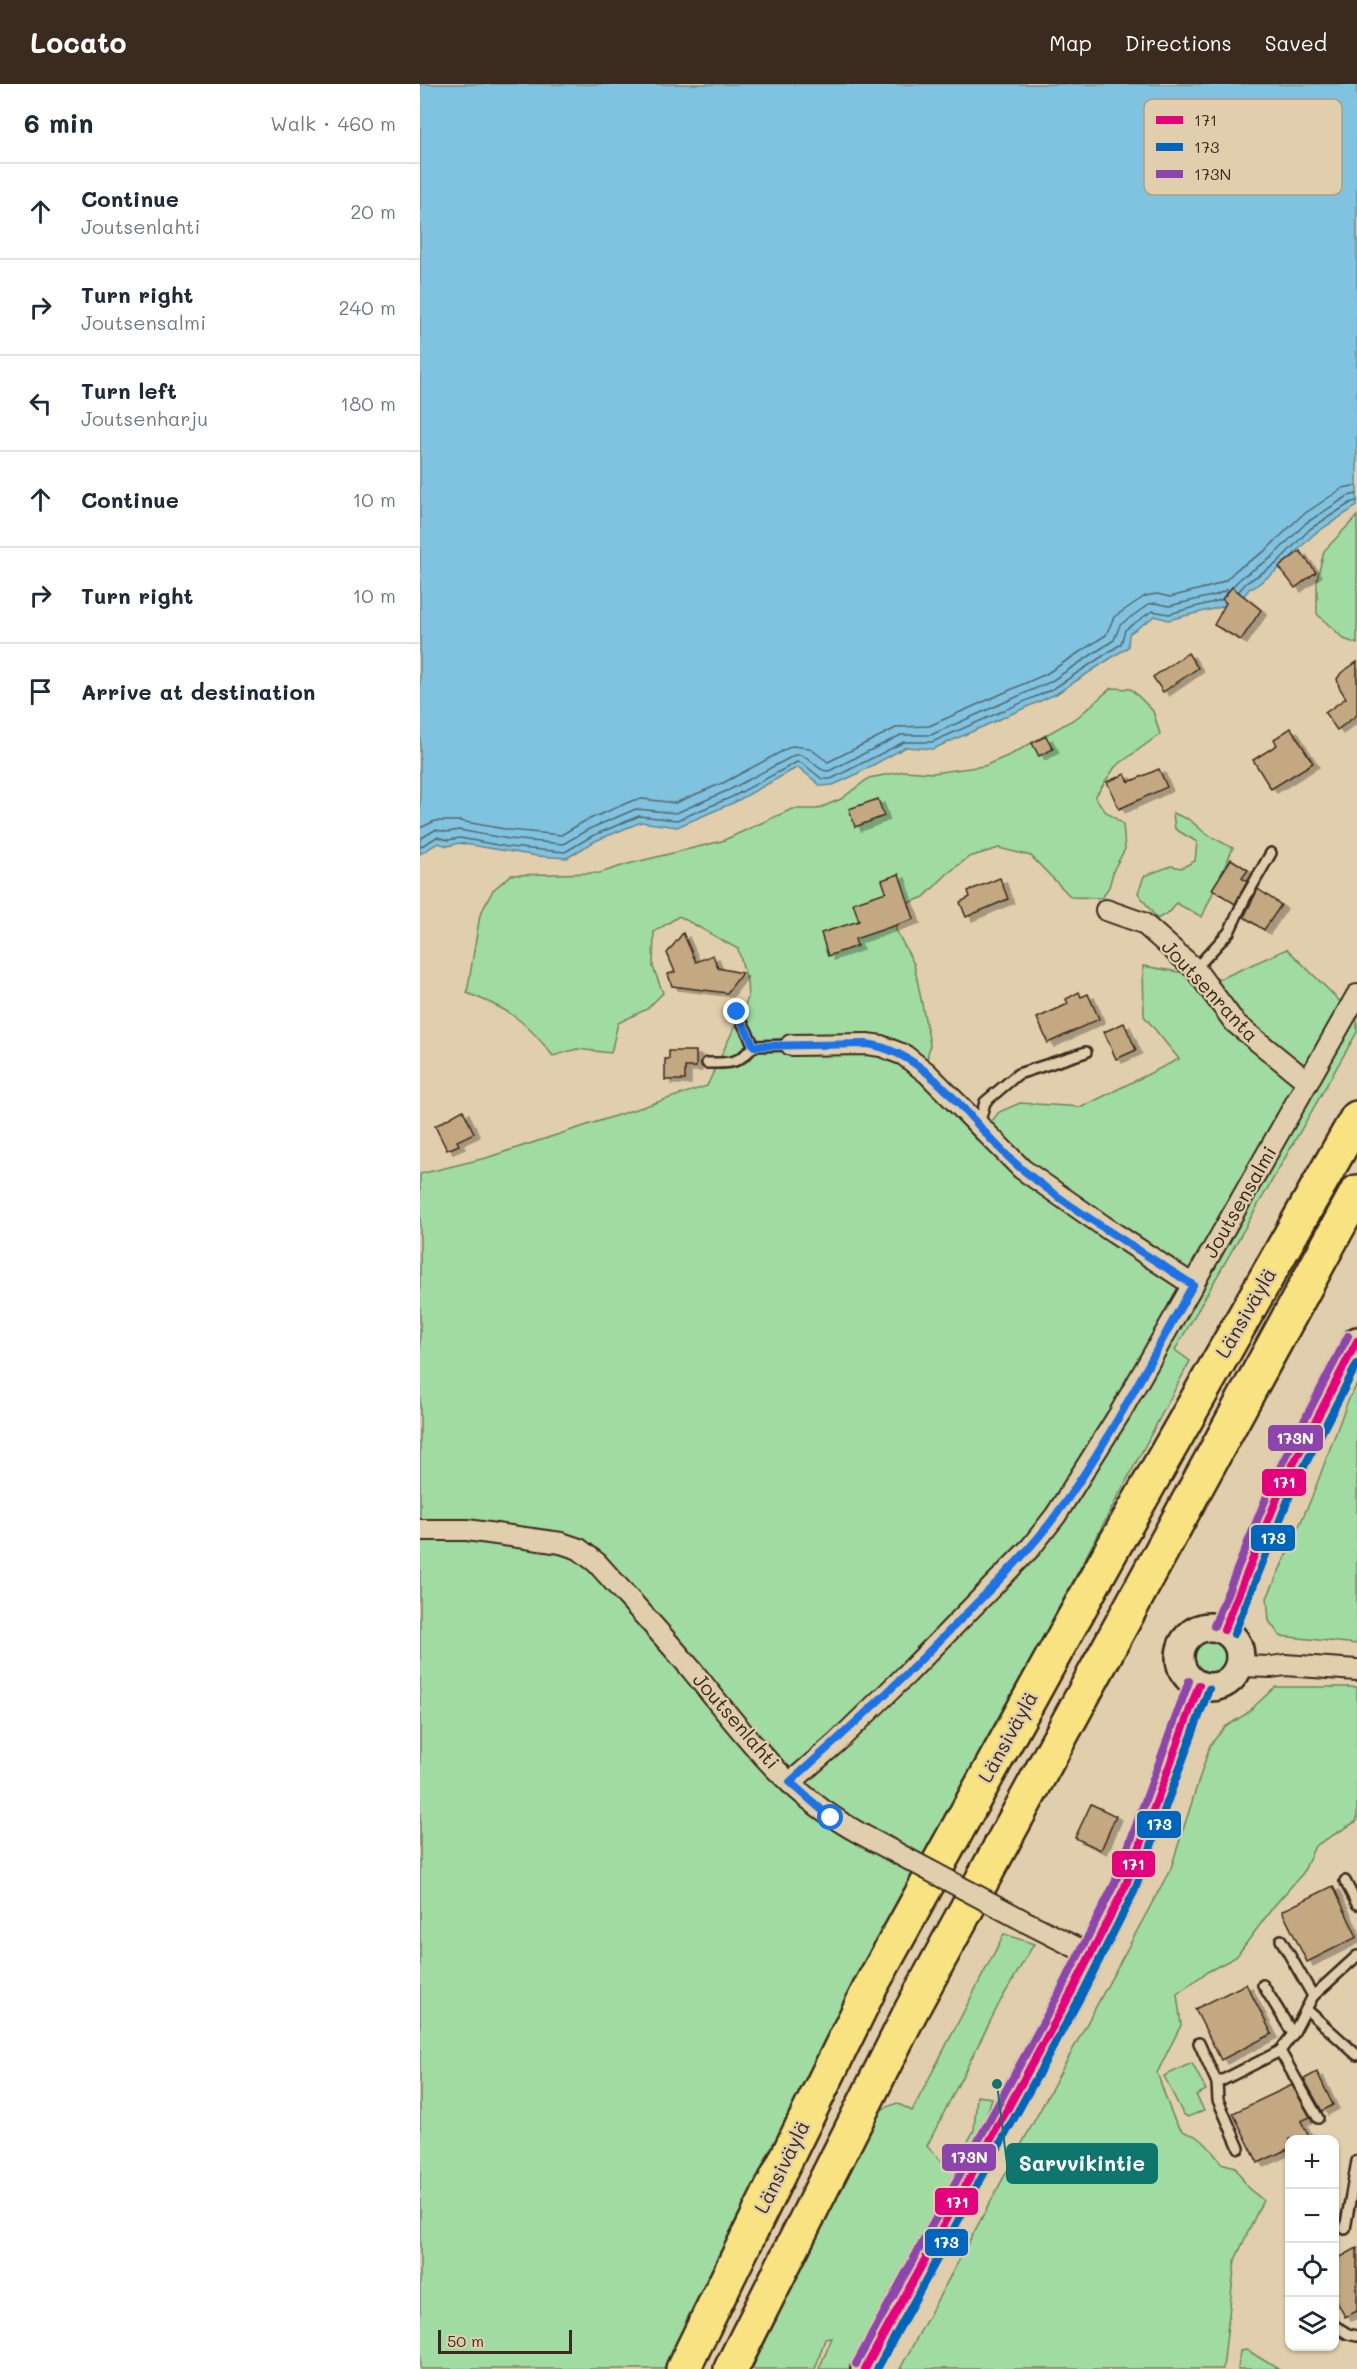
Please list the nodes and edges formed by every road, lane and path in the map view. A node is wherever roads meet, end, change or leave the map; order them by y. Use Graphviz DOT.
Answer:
graph roads {
  1 [pos="1270,853"];
  2 [pos="1106,910"];
  3 [pos="1195,969"];
  4 [pos="1357,995"];
  5 [pos="737,1012"];
  6 [pos="754,1046"];
  7 [pos="791,1046"];
  8 [pos="1086,1052"];
  9 [pos="706,1063"];
  10 [pos="1308,1082"];
  11 [pos="1357,1118"];
  12 [pos="979,1125"];
  13 [pos="1357,1192"];
  14 [pos="1193,1285"];
  15 [pos="1357,1341"];
  16 [pos="420,1530"];
  17 [pos="1224,1630"];
  18 [pos="1239,1666"];
  19 [pos="1357,1670"];
  20 [pos="1199,1686"];
  21 [pos="790,1782"];
  22 [pos="1345,1881"];
  23 [pos="1357,1904"];
  24 [pos="1281,1940"];
  25 [pos="1091,1955"];
  26 [pos="1357,1956"];
  27 [pos="1263,1984"];
  28 [pos="1313,1996"];
  29 [pos="1305,2009"];
  30 [pos="1293,2034"];
  31 [pos="1198,2043"];
  32 [pos="1280,2051"];
  33 [pos="1357,2055"];
  34 [pos="1217,2083"];
  35 [pos="1318,2118"];
  36 [pos="1239,2148"];
  37 [pos="1357,2162"];
  38 [pos="1345,2229"];
  39 [pos="1339,2328"];
  40 [pos="1357,2336"];
  41 [pos="683,2369"];
  42 [pos="731,2369"];
  43 [pos="865,2369"];
  1 -- 3 [label="lane"];
  2 -- 3 [label="street, Joutsenranta"];
  3 -- 10 [label="street, Joutsenranta"];
  4 -- 10 [label="street, Joutsensalmi"];
  5 -- 6 [label="lane"];
  6 -- 7 [label="lane"];
  6 -- 9 [label="lane"];
  7 -- 12 [label="street"];
  8 -- 12 [label="lane"];
  10 -- 14 [label="street, Joutsensalmi"];
  11 -- 41 [label="highway, Länsiväylä"];
  12 -- 14 [label="street"];
  13 -- 42 [label="highway, Länsiväylä"];
  14 -- 21 [label="street, Joutsensalmi"];
  15 -- 17 [label="main road"];
  16 -- 21 [label="street, Joutsenlahti"];
  17 -- 18 [label="main road"];
  17 -- 20 [label="main road"];
  18 -- 19 [label="street"];
  18 -- 20 [label="main road"];
  20 -- 25 [label="main road"];
  21 -- 25 [label="street, Joutsenlahti, bridge"];
  22 -- 23 [label="lane"];
  24 -- 28 [label="lane"];
  25 -- 43 [label="main road"];
  26 -- 28 [label="lane"];
  27 -- 30 [label="lane"];
  28 -- 29 [label="lane"];
  29 -- 30 [label="lane"];
  29 -- 33 [label="lane"];
  30 -- 32 [label="lane"];
  31 -- 34 [label="lane"];
  32 -- 34 [label="lane"];
  32 -- 35 [label="lane"];
  34 -- 36 [label="lane"];
  37 -- 38 [label="lane"];
  39 -- 40 [label="lane"];
}
